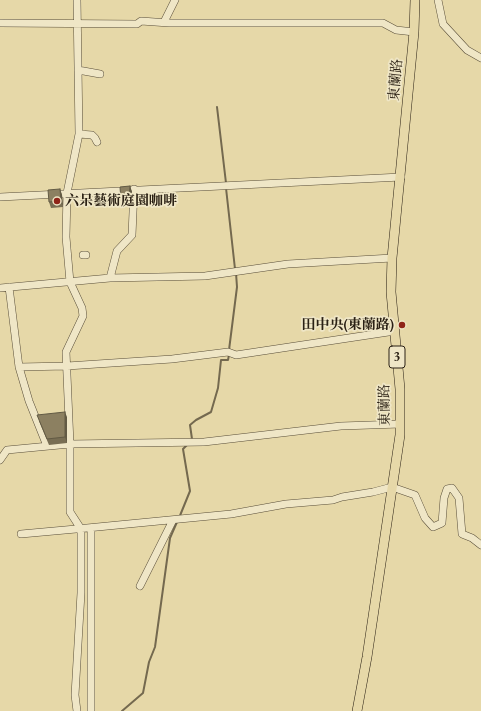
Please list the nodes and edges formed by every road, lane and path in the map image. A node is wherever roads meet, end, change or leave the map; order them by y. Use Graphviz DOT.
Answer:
graph roads {
  1 [pos="77,0"];
  2 [pos="174,0"];
  3 [pos="415,0"];
  4 [pos="438,0"];
  5 [pos="164,22"];
  6 [pos="0,23"];
  7 [pos="77,24"];
  8 [pos="414,32"];
  9 [pos="481,58"];
  10 [pos="78,70"];
  11 [pos="100,74"];
  12 [pos="79,134"];
  13 [pos="97,142"];
  14 [pos="401,177"];
  15 [pos="134,189"];
  16 [pos="67,193"];
  17 [pos="0,197"];
  18 [pos="392,258"];
  19 [pos="110,278"];
  20 [pos="70,282"];
  21 [pos="9,287"];
  22 [pos="0,288"];
  23 [pos="395,331"];
  24 [pos="67,366"];
  25 [pos="19,367"];
  26 [pos="400,424"];
  27 [pos="70,444"];
  28 [pos="47,446"];
  29 [pos="0,460"];
  30 [pos="392,486"];
  31 [pos="173,520"];
  32 [pos="91,528"];
  33 [pos="81,529"];
  34 [pos="21,534"];
  35 [pos="481,545"];
  36 [pos="140,586"];
  37 [pos="77,711"];
  38 [pos="91,711"];
  39 [pos="357,711"];
  1 -- 7 [label="street"];
  2 -- 5 [label="street"];
  3 -- 8 [label="main road, 東蘭路 / 3"];
  4 -- 9 [label="street"];
  5 -- 7 [label="street"];
  5 -- 8 [label="street"];
  6 -- 7 [label="street"];
  7 -- 10 [label="street"];
  8 -- 14 [label="main road, 東蘭路 / 3"];
  10 -- 11 [label="street"];
  10 -- 12 [label="street"];
  12 -- 13 [label="street"];
  12 -- 16 [label="street"];
  14 -- 15 [label="street"];
  14 -- 18 [label="main road, 東蘭路 / 3"];
  15 -- 16 [label="street"];
  15 -- 19 [label="street"];
  16 -- 17 [label="street"];
  16 -- 20 [label="street"];
  18 -- 19 [label="street"];
  18 -- 23 [label="main road, 東蘭路 / 3"];
  19 -- 20 [label="street"];
  20 -- 21 [label="street"];
  20 -- 24 [label="street"];
  21 -- 22 [label="street"];
  21 -- 25 [label="street"];
  23 -- 24 [label="street"];
  23 -- 26 [label="main road, 東蘭路 / 3"];
  24 -- 25 [label="street"];
  24 -- 27 [label="street"];
  25 -- 28 [label="street"];
  26 -- 27 [label="street"];
  26 -- 30 [label="main road, 東蘭路 / 3"];
  27 -- 28 [label="street"];
  27 -- 33 [label="street"];
  28 -- 29 [label="street"];
  30 -- 31 [label="street"];
  30 -- 35 [label="street"];
  30 -- 39 [label="main road, 東蘭路 / 3"];
  31 -- 32 [label="street"];
  31 -- 36 [label="street"];
  32 -- 33 [label="street"];
  32 -- 38 [label="street"];
  33 -- 34 [label="street"];
  33 -- 37 [label="street"];
}
